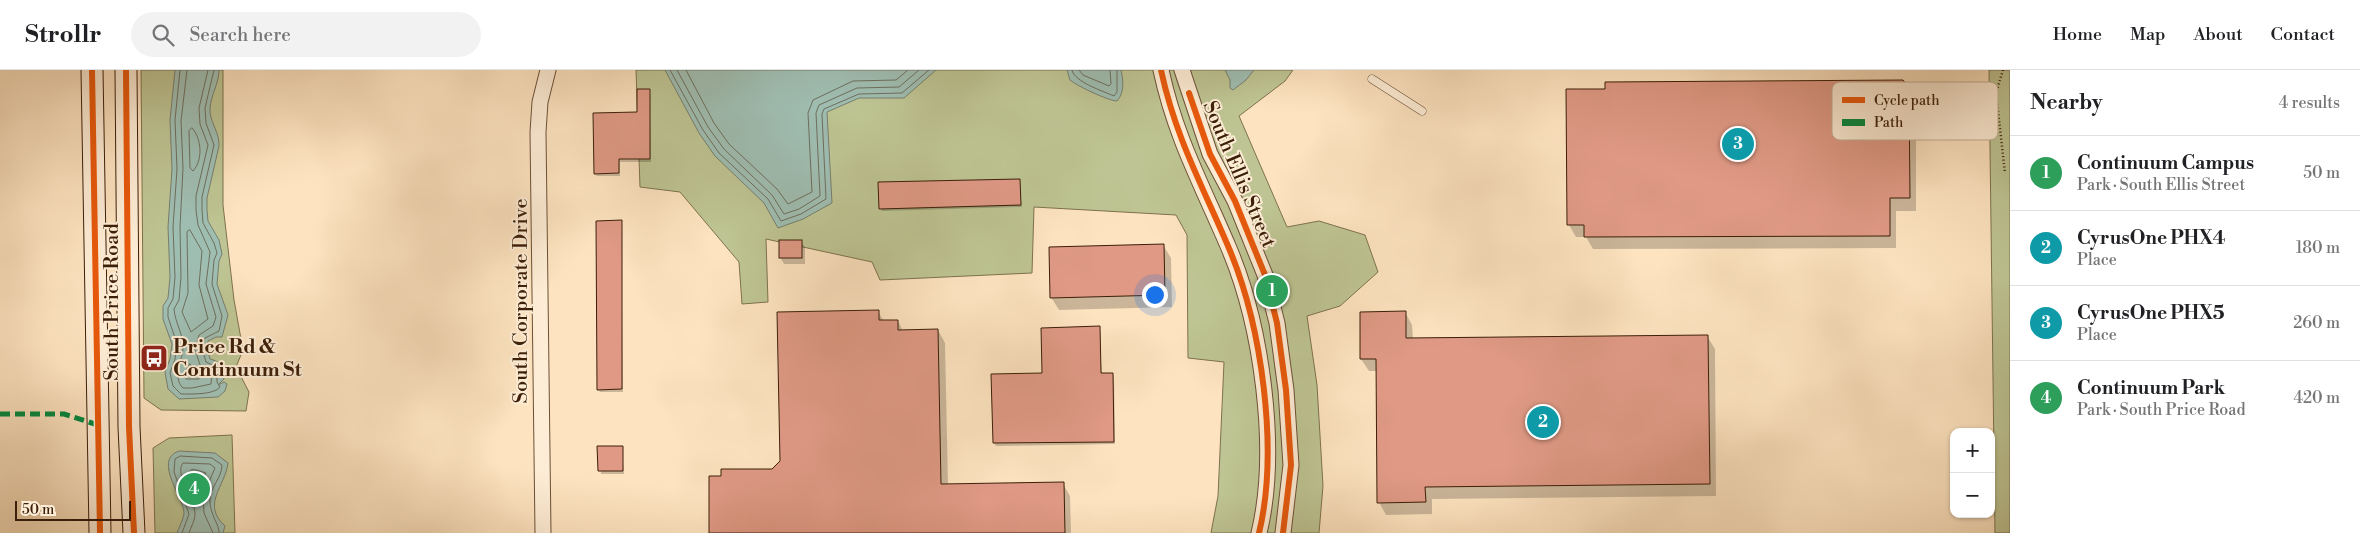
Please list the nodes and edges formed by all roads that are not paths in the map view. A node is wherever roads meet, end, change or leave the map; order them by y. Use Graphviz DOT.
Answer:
graph roads {
  1 [pos="92,70"];
  2 [pos="126,70"];
  3 [pos="548,70"];
  4 [pos="1161,70"];
  5 [pos="1182,70"];
  6 [pos="1372,79"];
  7 [pos="1422,111"];
  8 [pos="100,533"];
  9 [pos="134,533"];
  10 [pos="543,533"];
  11 [pos="1259,533"];
  12 [pos="1283,533"];
  1 -- 8 [label="main road, South Price Road"];
  2 -- 9 [label="main road, South Price Road"];
  3 -- 10 [label="street, South Corporate Drive"];
  4 -- 11 [label="street, South Ellis Street"];
  5 -- 12 [label="street, South Ellis Street"];
  6 -- 7 [label="lane"];
}
